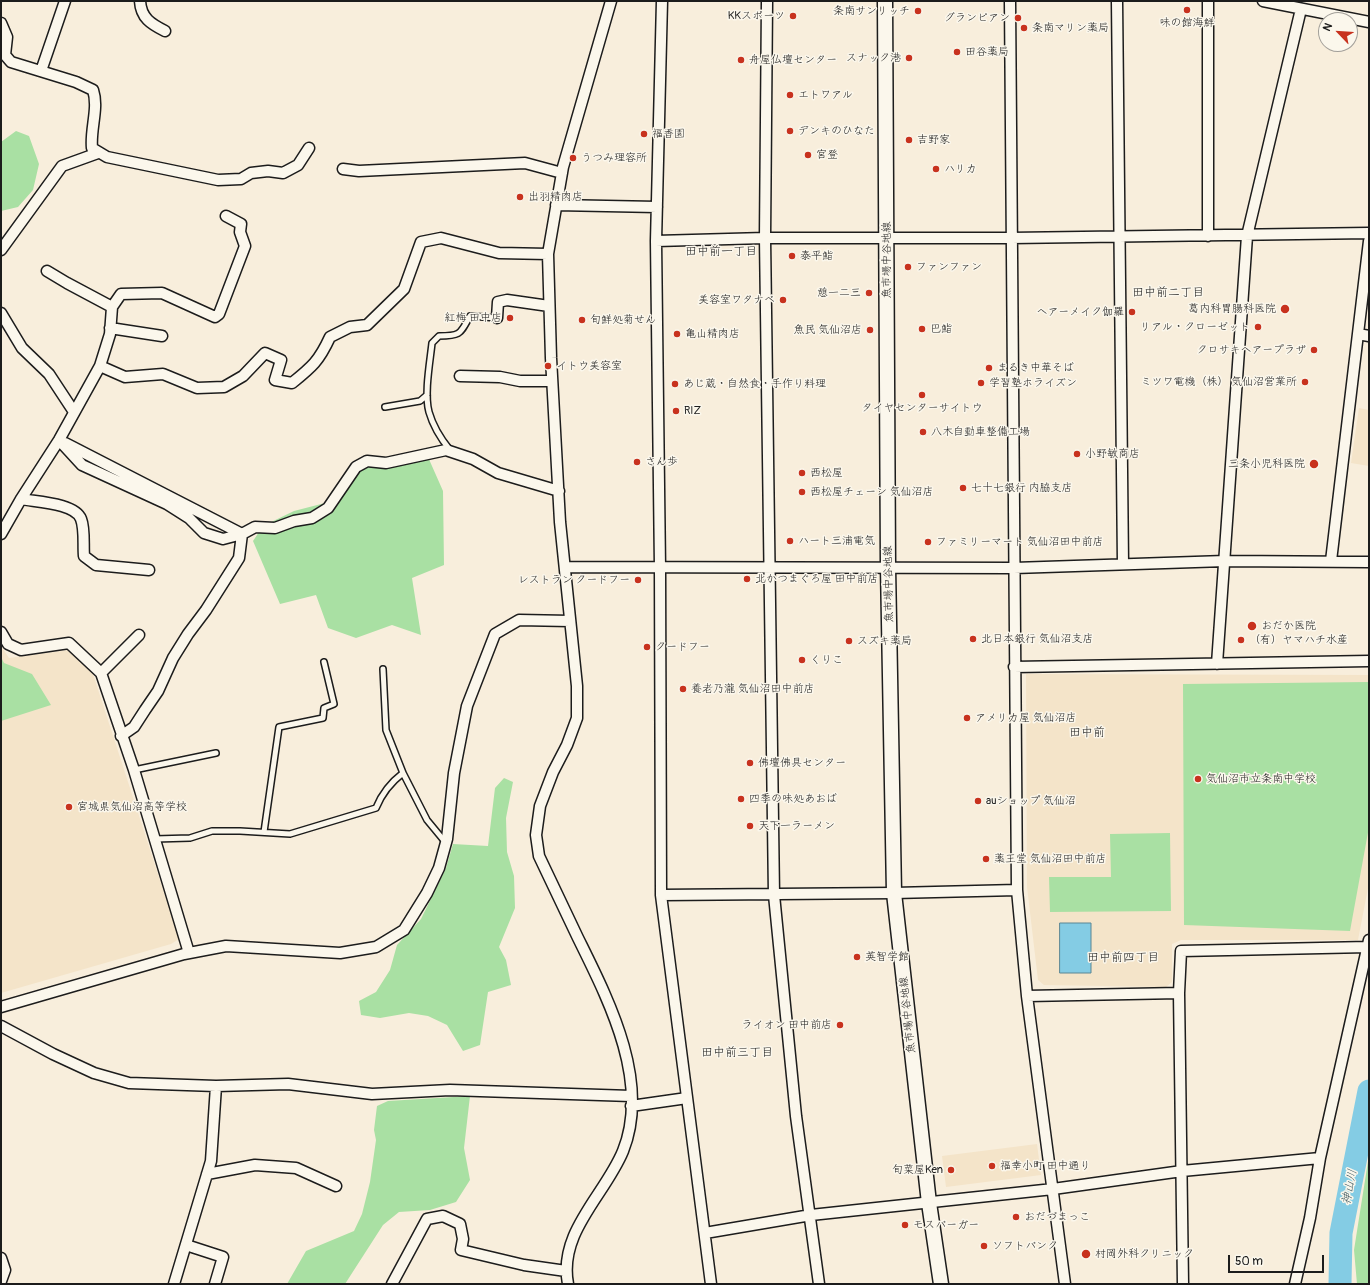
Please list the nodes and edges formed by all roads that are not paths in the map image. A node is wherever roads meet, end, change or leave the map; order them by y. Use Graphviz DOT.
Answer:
graph roads {
  1 [pos="65,1"];
  2 [pos="140,1"];
  3 [pos="611,1"];
  4 [pos="662,1"];
  5 [pos="767,1"];
  6 [pos="885,1"];
  7 [pos="1010,1"];
  8 [pos="1117,1"];
  9 [pos="1208,1"];
  10 [pos="1263,1"];
  11 [pos="1296,6"];
  12 [pos="1369,22"];
  13 [pos="1,23"];
  14 [pos="165,31"];
  15 [pos="41,71"];
  16 [pos="309,148"];
  17 [pos="98,153"];
  18 [pos="343,169"];
  19 [pos="562,174"];
  20 [pos="556,205"];
  21 [pos="657,207"];
  22 [pos="226,216"];
  23 [pos="1369,233"];
  24 [pos="1119,236"];
  25 [pos="1208,236"];
  26 [pos="1247,236"];
  27 [pos="765,238"];
  28 [pos="1011,238"];
  29 [pos="887,239"];
  30 [pos="1369,240"];
  31 [pos="656,241"];
  32 [pos="1,250"];
  33 [pos="548,254"];
  34 [pos="47,271"];
  35 [pos="549,306"];
  36 [pos="112,307"];
  37 [pos="1,313"];
  38 [pos="497,318"];
  39 [pos="110,328"];
  40 [pos="1358,334"];
  41 [pos="162,336"];
  42 [pos="1369,336"];
  43 [pos="100,366"];
  44 [pos="460,376"];
  45 [pos="552,381"];
  46 [pos="427,395"];
  47 [pos="385,407"];
  48 [pos="74,412"];
  49 [pos="59,440"];
  50 [pos="451,451"];
  51 [pos="558,491"];
  52 [pos="21,499"];
  53 [pos="1,534"];
  54 [pos="242,534"];
  55 [pos="1225,561"];
  56 [pos="1331,561"];
  57 [pos="1369,562"];
  58 [pos="1122,563"];
  59 [pos="565,567"];
  60 [pos="888,567"];
  61 [pos="660,568"];
  62 [pos="1014,568"];
  63 [pos="770,569"];
  64 [pos="149,570"];
  65 [pos="570,621"];
  66 [pos="1,632"];
  67 [pos="139,636"];
  68 [pos="1369,661"];
  69 [pos="324,662"];
  70 [pos="1217,664"];
  71 [pos="1014,667"];
  72 [pos="383,669"];
  73 [pos="101,673"];
  74 [pos="121,736"];
  75 [pos="216,753"];
  76 [pos="134,770"];
  77 [pos="403,773"];
  78 [pos="264,832"];
  79 [pos="155,839"];
  80 [pos="446,843"];
  81 [pos="1016,890"];
  82 [pos="894,893"];
  83 [pos="661,895"];
  84 [pos="774,895"];
  85 [pos="1368,944"];
  86 [pos="189,953"];
  87 [pos="1180,993"];
  88 [pos="1027,996"];
  89 [pos="1,1007"];
  90 [pos="1,1026"];
  91 [pos="216,1086"];
  92 [pos="687,1098"];
  93 [pos="631,1101"];
  94 [pos="1320,1158"];
  95 [pos="1182,1170"];
  96 [pos="207,1174"];
  97 [pos="336,1186"];
  98 [pos="1052,1189"];
  99 [pos="929,1203"];
  100 [pos="811,1216"];
  101 [pos="704,1233"];
  102 [pos="186,1245"];
  103 [pos="1,1258"];
  104 [pos="566,1271"];
  105 [pos="1,1281"];
  106 [pos="174,1284"];
  107 [pos="215,1284"];
  108 [pos="392,1284"];
  109 [pos="568,1284"];
  110 [pos="711,1284"];
  111 [pos="820,1284"];
  112 [pos="941,1284"];
  113 [pos="1065,1284"];
  114 [pos="1183,1284"];
  115 [pos="1295,1284"];
  1 -- 15 [label="street"];
  2 -- 14 [label="street"];
  3 -- 19 [label="street"];
  4 -- 21 [label="street"];
  5 -- 27 [label="street"];
  6 -- 29 [label="street, 魚市場中谷地線"];
  7 -- 28 [label="street"];
  8 -- 24 [label="street"];
  9 -- 25 [label="street"];
  10 -- 11 [label="street"];
  11 -- 12 [label="street"];
  11 -- 26 [label="street"];
  13 -- 15 [label="street"];
  15 -- 17 [label="street"];
  16 -- 17 [label="street"];
  17 -- 32 [label="street"];
  18 -- 19 [label="street"];
  19 -- 20 [label="street"];
  20 -- 21 [label="street"];
  20 -- 33 [label="street"];
  21 -- 31 [label="street"];
  22 -- 36 [label="street"];
  23 -- 26 [label="street"];
  24 -- 25 [label="street"];
  24 -- 28 [label="street"];
  24 -- 58 [label="street"];
  25 -- 26 [label="street"];
  26 -- 55 [label="street"];
  27 -- 29 [label="street"];
  27 -- 31 [label="street"];
  27 -- 63 [label="street"];
  28 -- 29 [label="street"];
  28 -- 62 [label="street"];
  29 -- 60 [label="street, 魚市場中谷地線"];
  30 -- 40 [label="street"];
  31 -- 61 [label="street"];
  33 -- 35 [label="street"];
  33 -- 43 [label="street"];
  34 -- 36 [label="street"];
  35 -- 38 [label="street"];
  35 -- 45 [label="street"];
  36 -- 39 [label="street"];
  37 -- 48 [label="street"];
  38 -- 46 [label="lane"];
  39 -- 41 [label="street"];
  39 -- 43 [label="street"];
  40 -- 42 [label="street"];
  40 -- 56 [label="street"];
  43 -- 48 [label="street"];
  44 -- 45 [label="street"];
  45 -- 51 [label="street"];
  46 -- 47 [label="lane"];
  46 -- 50 [label="lane"];
  48 -- 49 [label="street"];
  49 -- 52 [label="street"];
  49 -- 54 [label="street"];
  49 -- 54 [label="street"];
  50 -- 51 [label="street"];
  50 -- 54 [label="street"];
  51 -- 59 [label="street"];
  52 -- 53 [label="street"];
  52 -- 64 [label="street"];
  54 -- 74 [label="street"];
  55 -- 56 [label="street"];
  55 -- 58 [label="street"];
  55 -- 70 [label="street"];
  56 -- 57 [label="street"];
  58 -- 62 [label="street"];
  59 -- 61 [label="street"];
  59 -- 65 [label="street"];
  60 -- 62 [label="street"];
  60 -- 63 [label="street"];
  60 -- 82 [label="street, 魚市場中谷地線"];
  61 -- 63 [label="street"];
  61 -- 83 [label="street"];
  62 -- 71 [label="street"];
  63 -- 84 [label="street"];
  65 -- 80 [label="street"];
  65 -- 93 [label="street"];
  66 -- 73 [label="street"];
  67 -- 73 [label="street"];
  68 -- 70 [label="street"];
  69 -- 78 [label="lane"];
  70 -- 71 [label="street"];
  71 -- 81 [label="street"];
  72 -- 77 [label="lane"];
  73 -- 74 [label="street"];
  74 -- 76 [label="street"];
  75 -- 76 [label="lane"];
  76 -- 79 [label="street"];
  77 -- 78 [label="lane"];
  77 -- 80 [label="lane"];
  78 -- 79 [label="lane"];
  79 -- 86 [label="street"];
  80 -- 86 [label="street"];
  81 -- 82 [label="street"];
  81 -- 88 [label="street"];
  82 -- 84 [label="street"];
  82 -- 99 [label="street, 魚市場中谷地線"];
  83 -- 84 [label="street"];
  83 -- 92 [label="street"];
  84 -- 100 [label="street"];
  85 -- 87 [label="street"];
  85 -- 94 [label="street"];
  86 -- 89 [label="street"];
  87 -- 88 [label="street"];
  87 -- 95 [label="street"];
  88 -- 98 [label="street"];
  90 -- 91 [label="street"];
  91 -- 93 [label="street"];
  91 -- 96 [label="street"];
  92 -- 93 [label="street"];
  92 -- 101 [label="street"];
  93 -- 104 [label="street"];
  94 -- 95 [label="street"];
  94 -- 115 [label="street"];
  95 -- 98 [label="street"];
  95 -- 114 [label="street"];
  96 -- 97 [label="street"];
  96 -- 102 [label="street"];
  98 -- 99 [label="street"];
  98 -- 113 [label="street"];
  99 -- 100 [label="street"];
  99 -- 112 [label="street, 魚市場中谷地線"];
  100 -- 101 [label="street"];
  100 -- 111 [label="street"];
  101 -- 110 [label="street"];
  102 -- 106 [label="street"];
  102 -- 107 [label="street"];
  103 -- 105 [label="street"];
  104 -- 108 [label="street"];
  104 -- 109 [label="street"];
}
